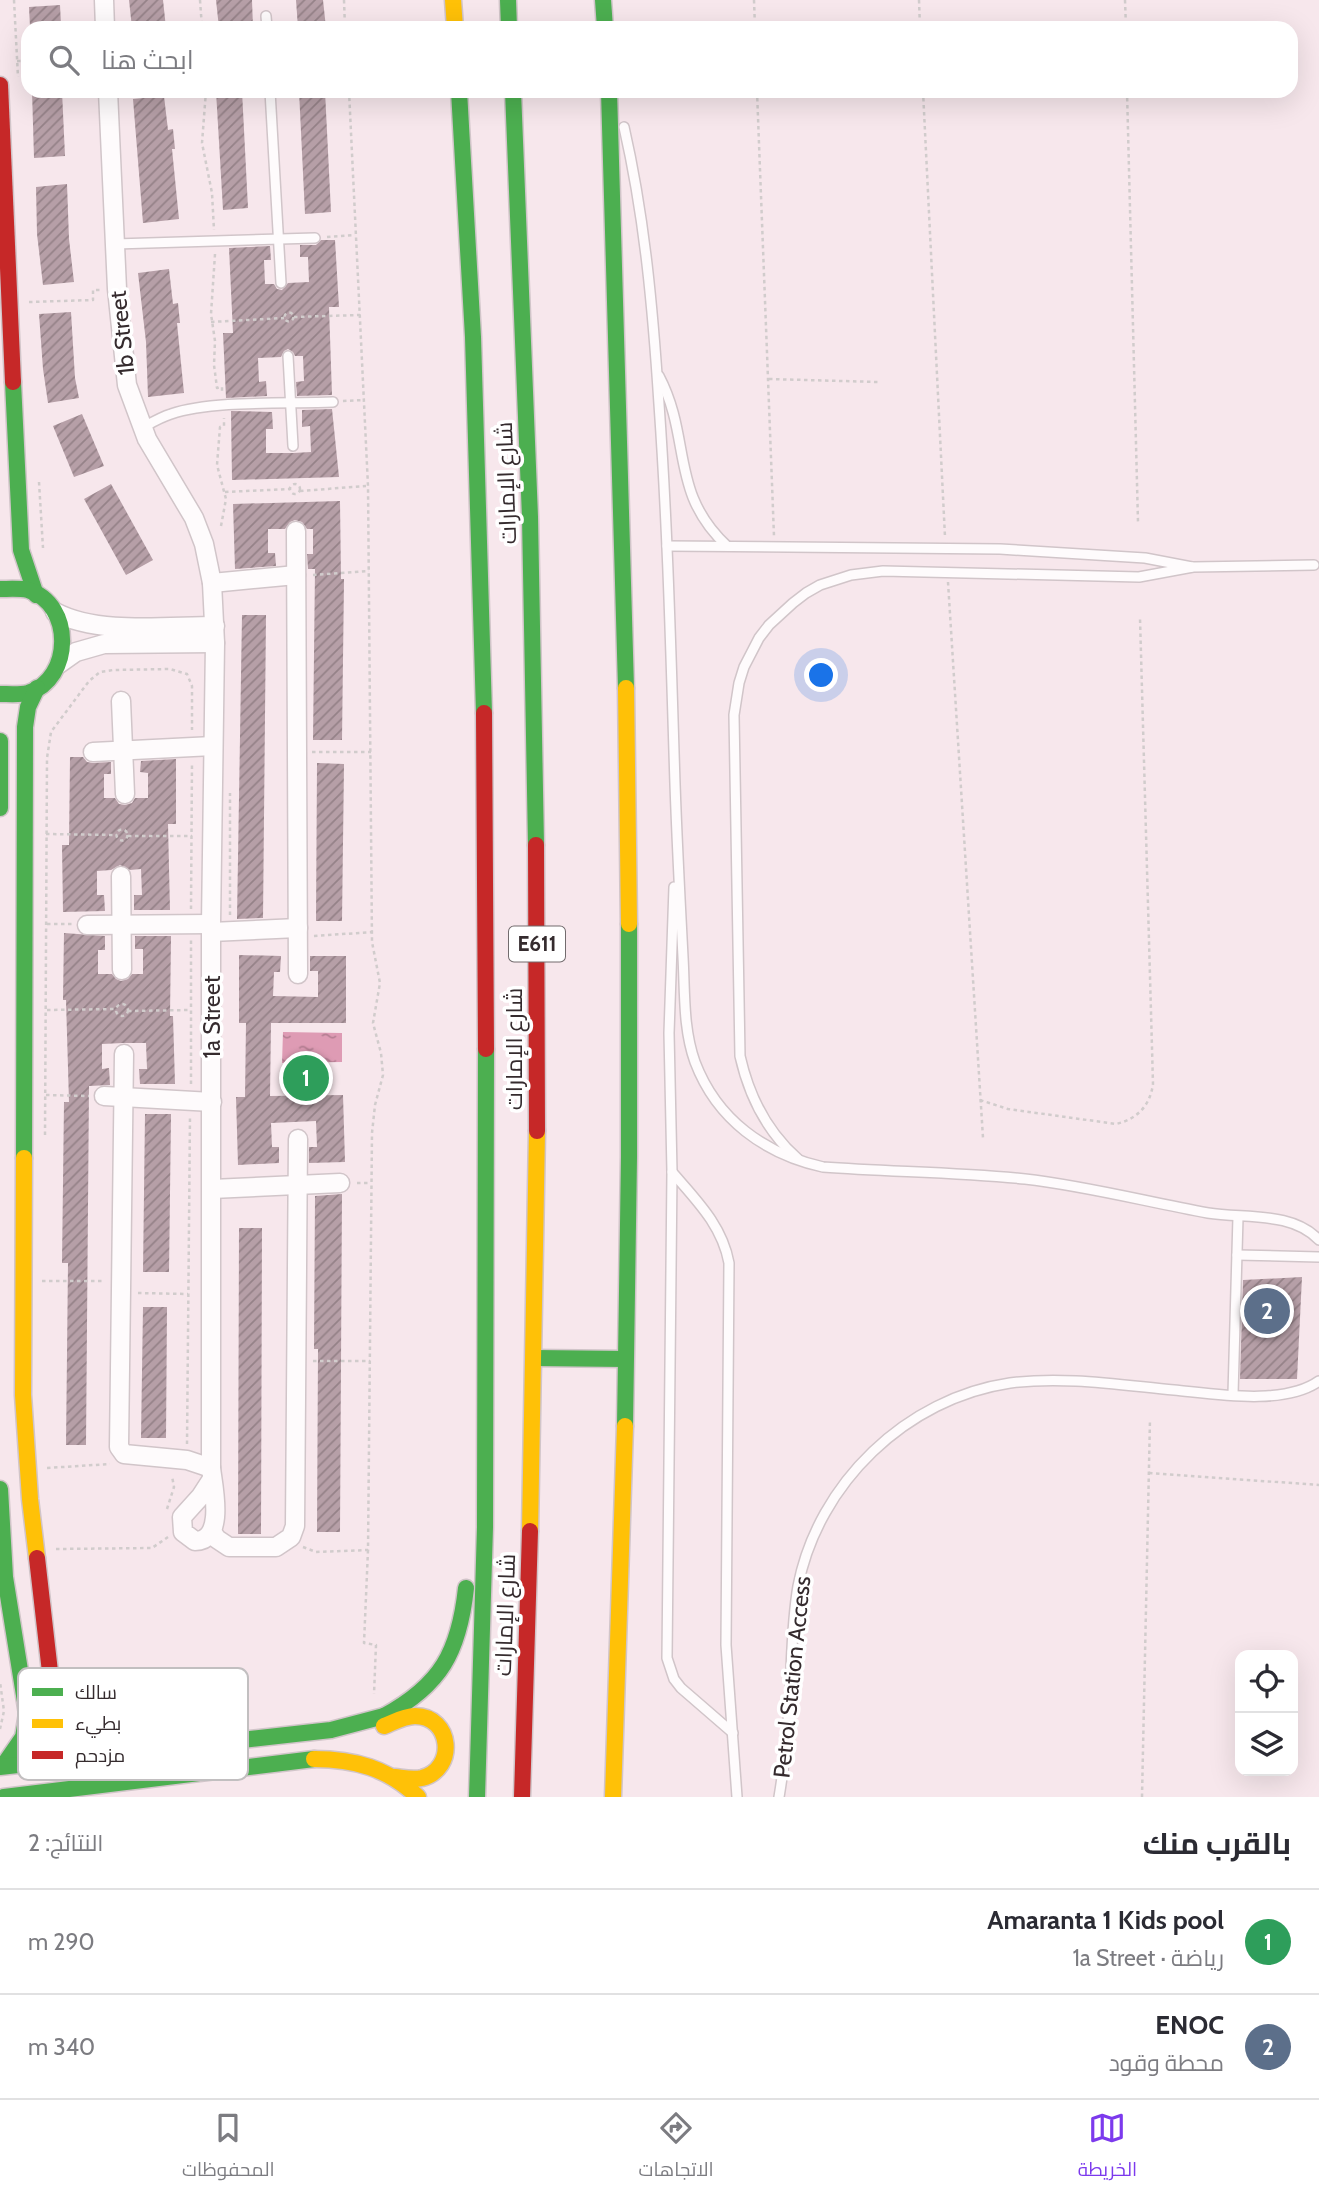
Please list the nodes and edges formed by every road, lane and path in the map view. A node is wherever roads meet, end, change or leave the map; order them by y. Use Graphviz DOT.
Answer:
graph roads {
  1 [pos="104,0"];
  2 [pos="200,0"];
  3 [pos="344,0"];
  4 [pos="453,0"];
  5 [pos="508,0"];
  6 [pos="603,0"];
  7 [pos="754,0"];
  8 [pos="919,0"];
  9 [pos="1125,0"];
  10 [pos="266,16"];
  11 [pos="105,21"];
  12 [pos="202,21"];
  13 [pos="266,21"];
  14 [pos="345,21"];
  15 [pos="454,21"];
  16 [pos="509,21"];
  17 [pos="604,21"];
  18 [pos="755,21"];
  19 [pos="920,21"];
  20 [pos="1126,21"];
  21 [pos="17,61"];
  22 [pos="21,61"];
  23 [pos="0,85"];
  24 [pos="108,98"];
  25 [pos="205,98"];
  26 [pos="270,98"];
  27 [pos="349,98"];
  28 [pos="460,98"];
  29 [pos="513,98"];
  30 [pos="609,98"];
  31 [pos="618,98"];
  32 [pos="757,98"];
  33 [pos="923,98"];
  34 [pos="1127,98"];
  35 [pos="619,105"];
  36 [pos="622,116"];
  37 [pos="355,234"];
  38 [pos="315,238"];
  39 [pos="278,239"];
  40 [pos="215,241"];
  41 [pos="115,244"];
  42 [pos="281,283"];
  43 [pos="117,289"];
  44 [pos="28,302"];
  45 [pos="360,315"];
  46 [pos="211,322"];
  47 [pos="288,356"];
  48 [pos="657,372"];
  49 [pos="769,379"];
  50 [pos="878,382"];
  51 [pos="364,400"];
  52 [pos="333,402"];
  53 [pos="291,403"];
  54 [pos="223,406"];
  55 [pos="142,428"];
  56 [pos="293,446"];
  57 [pos="368,486"];
  58 [pos="290,489"];
  59 [pos="300,491"];
  60 [pos="225,492"];
  61 [pos="1138,522"];
  62 [pos="220,526"];
  63 [pos="296,531"];
  64 [pos="667,546"];
  65 [pos="727,547"];
  66 [pos="775,547"];
  67 [pos="945,547"];
  68 [pos="208,557"];
  69 [pos="1314,565"];
  70 [pos="1194,568"];
  71 [pos="369,571"];
  72 [pos="948,573"];
  73 [pos="296,575"];
  74 [pos="212,583"];
  75 [pos="0,590"];
  76 [pos="36,595"];
  77 [pos="55,612"];
  78 [pos="1140,618"];
  79 [pos="215,635"];
  80 [pos="60,664"];
  81 [pos="37,688"];
  82 [pos="0,694"];
  83 [pos="121,701"];
  84 [pos="0,741"];
  85 [pos="213,746"];
  86 [pos="123,751"];
  87 [pos="93,752"];
  88 [pos="297,752"];
  89 [pos="371,752"];
  90 [pos="125,794"];
  91 [pos="0,808"];
  92 [pos="46,834"];
  93 [pos="117,835"];
  94 [pos="128,836"];
  95 [pos="192,836"];
  96 [pos="677,844"];
  97 [pos="121,877"];
  98 [pos="47,924"];
  99 [pos="122,924"];
  100 [pos="87,925"];
  101 [pos="211,928"];
  102 [pos="373,932"];
  103 [pos="298,933"];
  104 [pos="122,970"];
  105 [pos="298,974"];
  106 [pos="116,1009"];
  107 [pos="47,1010"];
  108 [pos="191,1010"];
  109 [pos="128,1011"];
  110 [pos="124,1054"];
  111 [pos="46,1095"];
  112 [pos="104,1096"];
  113 [pos="124,1097"];
  114 [pos="980,1100"];
  115 [pos="212,1102"];
  116 [pos="983,1138"];
  117 [pos="298,1139"];
  118 [pos="802,1162"];
  119 [pos="672,1172"];
  120 [pos="340,1183"];
  121 [pos="298,1185"];
  122 [pos="212,1189"];
  123 [pos="1238,1217"];
  124 [pos="1319,1240"];
  125 [pos="1237,1255"];
  126 [pos="1319,1257"];
  127 [pos="42,1280"];
  128 [pos="120,1287"];
  129 [pos="189,1294"];
  130 [pos="534,1358"];
  131 [pos="625,1359"];
  132 [pos="297,1361"];
  133 [pos="370,1361"];
  134 [pos="1319,1381"];
  135 [pos="1233,1394"];
  136 [pos="487,1396"];
  137 [pos="1150,1419"];
  138 [pos="166,1473"];
  139 [pos="212,1473"];
  140 [pos="1149,1473"];
  141 [pos="1319,1485"];
  142 [pos="0,1489"];
  143 [pos="166,1512"];
  144 [pos="212,1532"];
  145 [pos="169,1536"];
  146 [pos="291,1537"];
  147 [pos="36,1545"];
  148 [pos="3,1547"];
  149 [pos="368,1550"];
  150 [pos="55,1559"];
  151 [pos="26,1601"];
  152 [pos="27,1668"];
  153 [pos="44,1668"];
  154 [pos="0,1679"];
  155 [pos="373,1701"];
  156 [pos="349,1727"];
  157 [pos="0,1729"];
  158 [pos="733,1733"];
  159 [pos="248,1738"];
  160 [pos="18,1744"];
  161 [pos="2,1767"];
  162 [pos="248,1767"];
  163 [pos="395,1777"];
  164 [pos="143,1780"];
  165 [pos="4,1797"];
  166 [pos="418,1797"];
  167 [pos="477,1797"];
  168 [pos="522,1797"];
  169 [pos="613,1797"];
  170 [pos="737,1797"];
  171 [pos="779,1797"];
  172 [pos="1142,1797"];
  1 -- 11 [label="street"];
  2 -- 12 [label="path"];
  3 -- 14 [label="path"];
  4 -- 15 [label="main road"];
  5 -- 16 [label="main road"];
  6 -- 17 [label="main road"];
  7 -- 18 [label="path"];
  8 -- 19 [label="path"];
  9 -- 20 [label="path"];
  10 -- 13 [label="lane"];
  21 -- 22 [label="path"];
  23 -- 76 [label="main road"];
  24 -- 41 [label="street, 1b Street"];
  25 -- 40 [label="path"];
  26 -- 39 [label="lane"];
  27 -- 37 [label="path"];
  28 -- 136 [label="main road"];
  29 -- 130 [label="main road, شارع الإمارات / E611"];
  30 -- 131 [label="main road"];
  31 -- 35 [label="lane"];
  32 -- 49 [label="path"];
  33 -- 67 [label="path"];
  34 -- 61 [label="path"];
  36 -- 48 [label="lane"];
  37 -- 38 [label="path"];
  37 -- 45 [label="path"];
  38 -- 39 [label="lane"];
  39 -- 40 [label="lane"];
  39 -- 42 [label="lane"];
  40 -- 41 [label="lane"];
  40 -- 46 [label="path"];
  41 -- 43 [label="street, 1b Street"];
  43 -- 44 [label="path"];
  43 -- 55 [label="street, 1b Street"];
  45 -- 46 [label="path"];
  45 -- 51 [label="path"];
  46 -- 54 [label="path"];
  47 -- 53 [label="lane"];
  48 -- 64 [label="lane"];
  48 -- 65 [label="lane"];
  49 -- 50 [label="path"];
  49 -- 66 [label="path"];
  51 -- 52 [label="path"];
  51 -- 57 [label="path"];
  52 -- 53 [label="lane"];
  53 -- 54 [label="lane"];
  53 -- 56 [label="lane"];
  54 -- 55 [label="lane"];
  54 -- 60 [label="path"];
  55 -- 68 [label="street, 1b Street"];
  57 -- 59 [label="path"];
  57 -- 71 [label="path"];
  58 -- 59 [label="path"];
  58 -- 59 [label="path"];
  58 -- 60 [label="path"];
  60 -- 62 [label="path"];
  63 -- 73 [label="street"];
  64 -- 65 [label="lane"];
  64 -- 96 [label="lane"];
  65 -- 66 [label="lane"];
  66 -- 67 [label="lane"];
  67 -- 70 [label="lane"];
  68 -- 74 [label="street, 1a Street"];
  69 -- 70 [label="lane"];
  70 -- 72 [label="lane"];
  71 -- 73 [label="path"];
  71 -- 89 [label="path"];
  72 -- 114 [label="path"];
  72 -- 118 [label="lane"];
  73 -- 74 [label="street"];
  73 -- 88 [label="street"];
  74 -- 79 [label="street, 1a Street"];
  75 -- 76 [label="main road"];
  76 -- 77 [label="main road"];
  77 -- 79 [label="street"];
  77 -- 80 [label="main road"];
  78 -- 114 [label="path"];
  79 -- 80 [label="street"];
  79 -- 85 [label="street, 1a Street"];
  80 -- 81 [label="main road"];
  81 -- 82 [label="main road"];
  81 -- 147 [label="main road"];
  83 -- 86 [label="street"];
  84 -- 91 [label="main road"];
  85 -- 86 [label="street"];
  85 -- 101 [label="street, 1a Street"];
  86 -- 87 [label="street"];
  86 -- 90 [label="street"];
  88 -- 89 [label="path"];
  88 -- 103 [label="street"];
  89 -- 102 [label="path"];
  92 -- 93 [label="path"];
  93 -- 94 [label="path"];
  93 -- 94 [label="path"];
  94 -- 95 [label="path"];
  96 -- 118 [label="lane"];
  96 -- 119 [label="lane"];
  97 -- 99 [label="street"];
  98 -- 100 [label="path"];
  99 -- 100 [label="street"];
  99 -- 101 [label="street"];
  99 -- 104 [label="street"];
  101 -- 103 [label="street"];
  101 -- 115 [label="street, 1a Street"];
  102 -- 103 [label="path"];
  102 -- 133 [label="path"];
  103 -- 105 [label="street"];
  106 -- 107 [label="path"];
  106 -- 109 [label="path"];
  106 -- 109 [label="path"];
  108 -- 109 [label="path"];
  110 -- 113 [label="street"];
  111 -- 112 [label="path"];
  112 -- 113 [label="street"];
  113 -- 115 [label="street"];
  113 -- 128 [label="street"];
  114 -- 116 [label="path"];
  115 -- 122 [label="street, 1a Street"];
  117 -- 121 [label="street"];
  118 -- 123 [label="lane"];
  119 -- 158 [label="lane"];
  119 -- 158 [label="lane"];
  120 -- 121 [label="street"];
  121 -- 122 [label="street"];
  121 -- 132 [label="street"];
  122 -- 139 [label="street, 1a Street"];
  123 -- 124 [label="lane"];
  123 -- 125 [label="lane"];
  125 -- 126 [label="lane"];
  125 -- 135 [label="lane"];
  127 -- 128 [label="path"];
  128 -- 129 [label="path"];
  128 -- 139 [label="street"];
  130 -- 131 [label="main road"];
  130 -- 168 [label="main road, شارع الإمارات / E611"];
  131 -- 169 [label="main road"];
  132 -- 133 [label="path"];
  132 -- 146 [label="street"];
  133 -- 149 [label="path"];
  134 -- 135 [label="lane, Petrol Station Access"];
  135 -- 171 [label="lane, Petrol Station Access"];
  136 -- 156 [label="main road"];
  136 -- 167 [label="main road"];
  137 -- 140 [label="path"];
  138 -- 143 [label="path"];
  139 -- 144 [label="street, 1a Street"];
  139 -- 144 [label="street"];
  140 -- 141 [label="path"];
  140 -- 172 [label="path"];
  142 -- 148 [label="main road"];
  144 -- 146 [label="street"];
  145 -- 150 [label="path"];
  146 -- 149 [label="path"];
  147 -- 148 [label="main road"];
  147 -- 151 [label="main road"];
  148 -- 151 [label="main road"];
  149 -- 155 [label="path"];
  151 -- 152 [label="main road"];
  151 -- 153 [label="main road"];
  154 -- 157 [label="path"];
  156 -- 159 [label="main road"];
  156 -- 163 [label="main road"];
  158 -- 170 [label="lane"];
  160 -- 161 [label="main road"];
  162 -- 163 [label="main road"];
  163 -- 166 [label="main road"];
  164 -- 165 [label="main road"];
}
